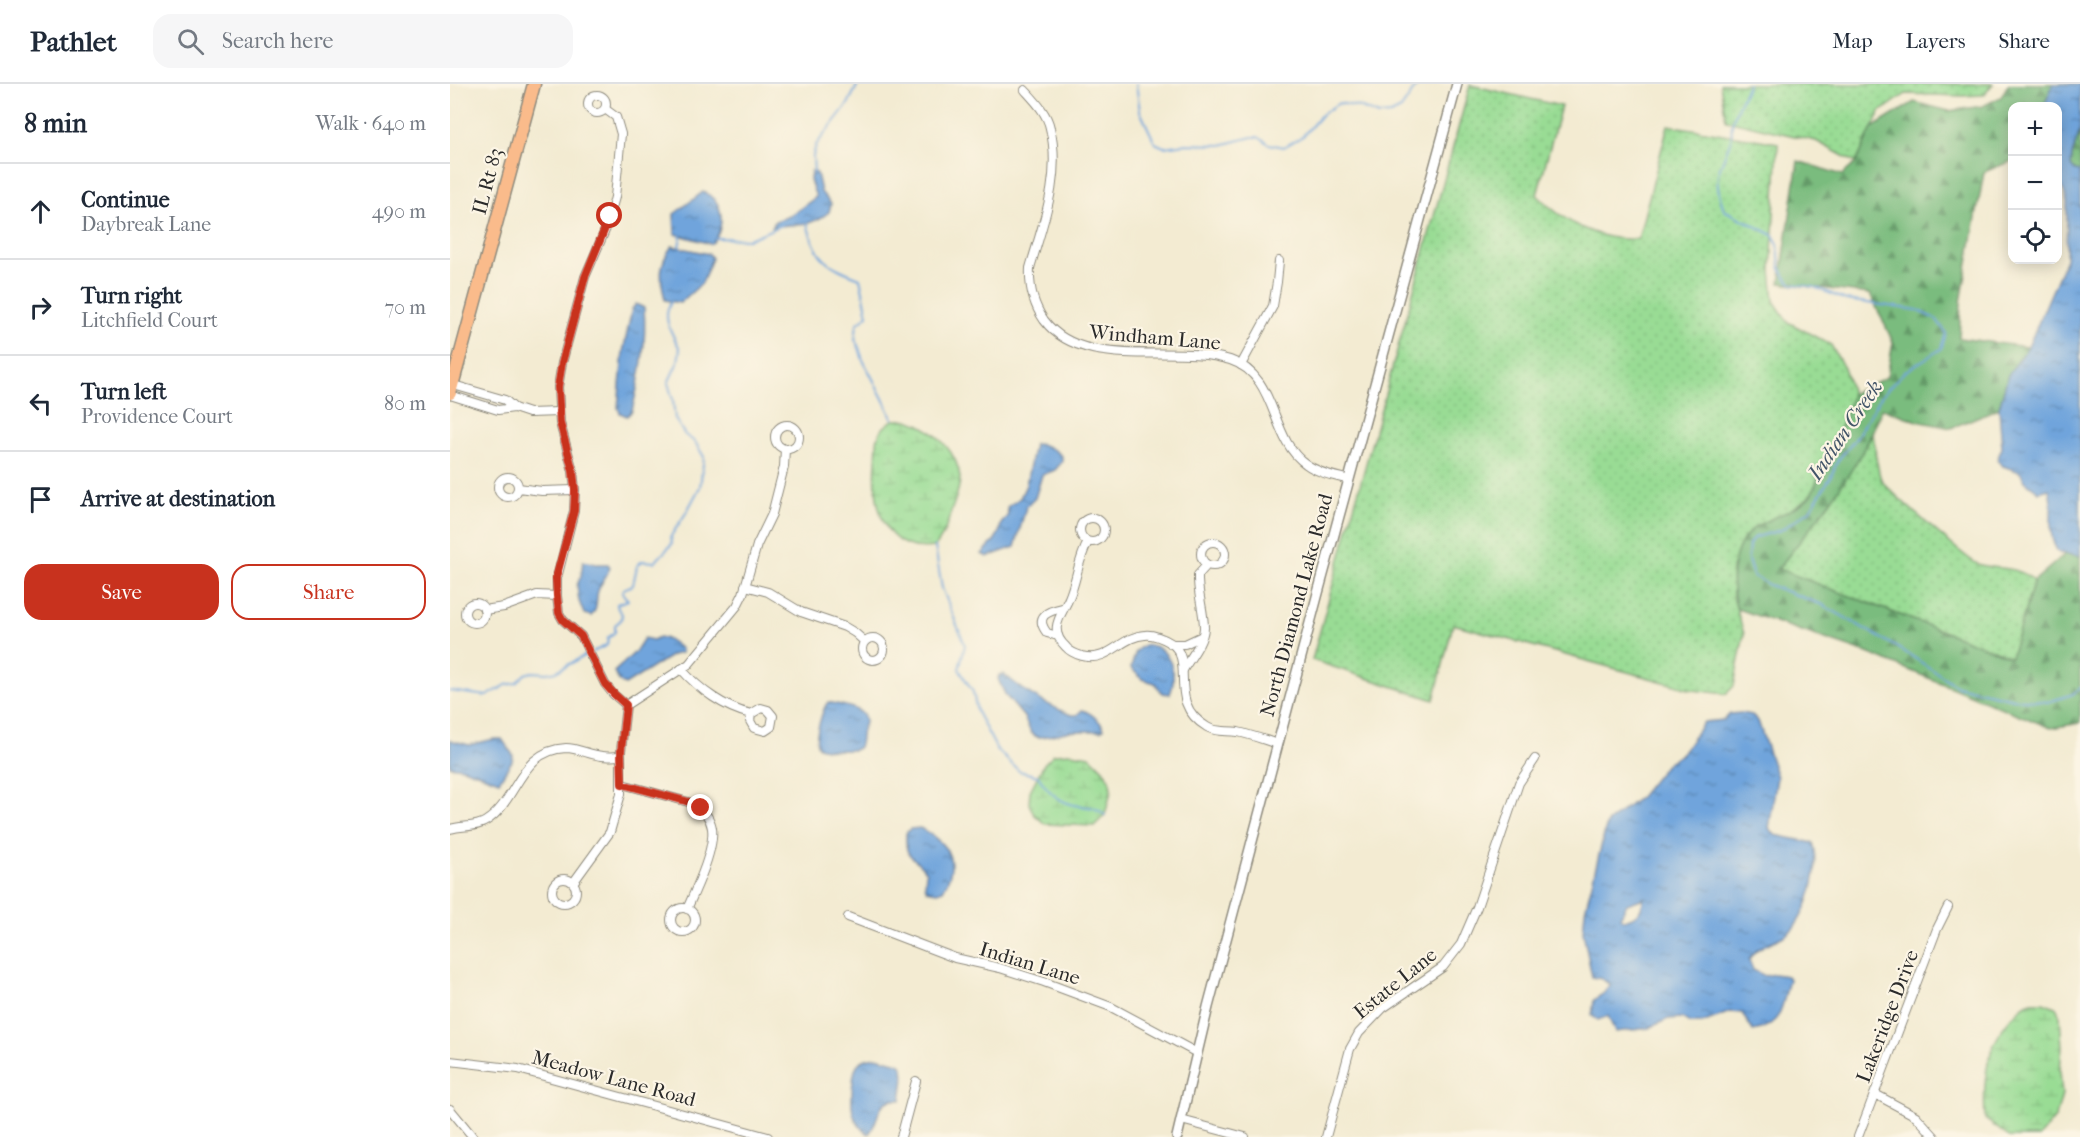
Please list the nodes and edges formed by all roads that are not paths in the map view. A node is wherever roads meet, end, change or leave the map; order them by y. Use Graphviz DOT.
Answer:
graph roads {
  1 [pos="534,84"];
  2 [pos="1457,84"];
  3 [pos="1025,90"];
  4 [pos="605,109"];
  5 [pos="1279,261"];
  6 [pos="1241,365"];
  7 [pos="451,389"];
  8 [pos="514,408"];
  9 [pos="559,412"];
  10 [pos="785,449"];
  11 [pos="1349,480"];
  12 [pos="518,488"];
  13 [pos="575,490"];
  14 [pos="1088,542"];
  15 [pos="1208,565"];
  16 [pos="745,586"];
  17 [pos="557,596"];
  18 [pos="1063,608"];
  19 [pos="484,610"];
  20 [pos="1058,636"];
  21 [pos="1202,636"];
  22 [pos="864,641"];
  23 [pos="1171,644"];
  24 [pos="681,669"];
  25 [pos="1183,670"];
  26 [pos="626,705"];
  27 [pos="751,714"];
  28 [pos="1278,744"];
  29 [pos="621,756"];
  30 [pos="1535,759"];
  31 [pos="622,784"];
  32 [pos="450,829"];
  33 [pos="573,883"];
  34 [pos="1948,907"];
  35 [pos="687,909"];
  36 [pos="848,917"];
  37 [pos="1197,1053"];
  38 [pos="450,1061"];
  39 [pos="916,1081"];
  40 [pos="1875,1094"];
  41 [pos="450,1109"];
  42 [pos="1181,1120"];
  43 [pos="473,1137"];
  44 [pos="768,1137"];
  45 [pos="901,1137"];
  46 [pos="1177,1137"];
  47 [pos="1245,1137"];
  48 [pos="1326,1137"];
  49 [pos="1858,1137"];
  50 [pos="1935,1137"];
  1 -- 7 [label="main road, IL Rt 83"];
  2 -- 11 [label="street, North Diamond Lake Road"];
  3 -- 6 [label="street, Windham Lane"];
  4 -- 9 [label="street"];
  5 -- 6 [label="street"];
  6 -- 11 [label="street, Windham Lane"];
  7 -- 8 [label="street"];
  7 -- 8 [label="street"];
  8 -- 9 [label="street"];
  9 -- 13 [label="street"];
  10 -- 16 [label="street"];
  11 -- 28 [label="street, North Diamond Lake Road"];
  12 -- 13 [label="street"];
  13 -- 17 [label="street"];
  14 -- 18 [label="street"];
  15 -- 21 [label="street"];
  16 -- 22 [label="street"];
  16 -- 24 [label="street"];
  17 -- 19 [label="street"];
  17 -- 26 [label="street"];
  18 -- 20 [label="street"];
  18 -- 20 [label="street"];
  20 -- 23 [label="street"];
  21 -- 23 [label="street"];
  21 -- 25 [label="street"];
  23 -- 25 [label="street"];
  24 -- 26 [label="street"];
  24 -- 27 [label="street"];
  25 -- 28 [label="street"];
  26 -- 29 [label="street"];
  28 -- 37 [label="street, North Diamond Lake Road"];
  29 -- 31 [label="street"];
  29 -- 32 [label="street"];
  30 -- 48 [label="street, Estate Lane"];
  31 -- 33 [label="street"];
  31 -- 35 [label="street"];
  34 -- 40 [label="street, Lakeridge Drive"];
  36 -- 37 [label="street, Indian Lane"];
  37 -- 42 [label="street, North Diamond Lake Road"];
  38 -- 44 [label="street, Meadow Lane Road"];
  39 -- 45 [label="street"];
  40 -- 49 [label="street, Lakeridge Drive"];
  40 -- 50 [label="street"];
  41 -- 43 [label="street"];
  42 -- 46 [label="street, North Diamond Lake Road"];
  42 -- 47 [label="street"];
}
